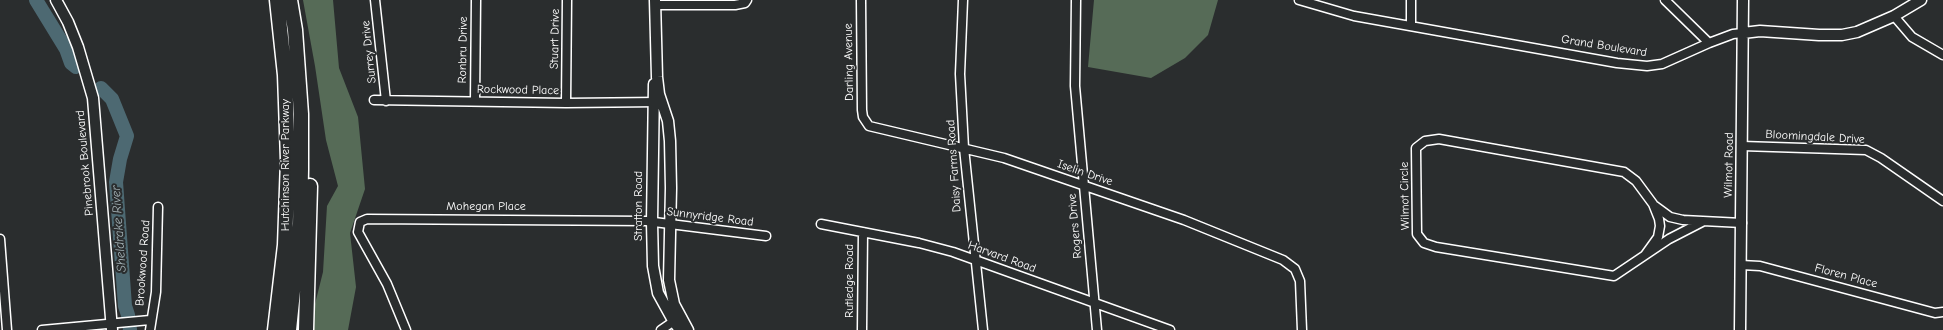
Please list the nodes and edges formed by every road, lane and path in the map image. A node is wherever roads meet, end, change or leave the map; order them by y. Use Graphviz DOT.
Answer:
graph roads {
  1 [pos="56,0"];
  2 [pos="277,0"];
  3 [pos="290,0"];
  4 [pos="375,0"];
  5 [pos="476,0"];
  6 [pos="567,0"];
  7 [pos="747,0"];
  8 [pos="861,0"];
  9 [pos="963,0"];
  10 [pos="1076,0"];
  11 [pos="1299,0"];
  12 [pos="1411,0"];
  13 [pos="1665,0"];
  14 [pos="1743,0"];
  15 [pos="1920,0"];
  16 [pos="655,2"];
  17 [pos="1894,16"];
  18 [pos="1411,26"];
  19 [pos="1743,33"];
  20 [pos="1709,43"];
  21 [pos="1943,55"];
  22 [pos="374,100"];
  23 [pos="386,101"];
  24 [pos="475,101"];
  25 [pos="658,102"];
  26 [pos="566,103"];
  27 [pos="301,114"];
  28 [pos="867,124"];
  29 [pos="1742,146"];
  30 [pos="964,148"];
  31 [pos="1084,185"];
  32 [pos="1943,201"];
  33 [pos="1653,204"];
  34 [pos="158,207"];
  35 [pos="652,222"];
  36 [pos="1702,222"];
  37 [pos="1742,223"];
  38 [pos="670,224"];
  39 [pos="821,224"];
  40 [pos="863,232"];
  41 [pos="766,236"];
  42 [pos="0,239"];
  43 [pos="1646,255"];
  44 [pos="976,260"];
  45 [pos="1741,265"];
  46 [pos="1095,303"];
  47 [pos="1943,312"];
  48 [pos="150,320"];
  49 [pos="678,323"];
  50 [pos="112,326"];
  51 [pos="7,330"];
  52 [pos="42,330"];
  53 [pos="150,330"];
  54 [pos="275,330"];
  55 [pos="289,330"];
  56 [pos="306,330"];
  57 [pos="406,330"];
  58 [pos="661,330"];
  59 [pos="688,330"];
  60 [pos="862,330"];
  61 [pos="983,330"];
  62 [pos="1097,330"];
  63 [pos="1170,330"];
  64 [pos="1302,330"];
  65 [pos="1740,330"];
  1 -- 50 [label="street, Pinebrook Boulevard"];
  2 -- 54 [label="highway, Hutchinson River Parkway"];
  3 -- 27 [label="highway, Hutchinson River Parkway"];
  4 -- 23 [label="street, Surrey Drive"];
  5 -- 24 [label="street, Ronbru Drive"];
  6 -- 26 [label="street, Stuart Drive"];
  7 -- 16 [label="street"];
  8 -- 28 [label="street, Darling Avenue"];
  9 -- 30 [label="street, Daisy Farms Road"];
  10 -- 31 [label="street, Rogers Drive"];
  11 -- 18 [label="street, Grand Boulevard"];
  12 -- 18 [label="street"];
  13 -- 20 [label="street"];
  14 -- 19 [label="street, Wilmot Road"];
  15 -- 17 [label="street, Grand Boulevard"];
  16 -- 25 [label="street, Stratton Road"];
  17 -- 19 [label="street, Grand Boulevard"];
  17 -- 21 [label="street"];
  18 -- 20 [label="street, Grand Boulevard"];
  19 -- 20 [label="street, Grand Boulevard"];
  19 -- 29 [label="street, Wilmot Road"];
  22 -- 23 [label="street, Rockwood Place"];
  23 -- 24 [label="street, Rockwood Place"];
  24 -- 26 [label="street, Rockwood Place"];
  25 -- 26 [label="street, Rockwood Place"];
  25 -- 35 [label="street, Stratton Road"];
  25 -- 38 [label="street, Stratton Road"];
  27 -- 55 [label="highway, Hutchinson River Parkway"];
  27 -- 56 [label="highway"];
  28 -- 30 [label="street, Iselin Drive"];
  29 -- 32 [label="street, Bloomingdale Drive"];
  29 -- 37 [label="street, Wilmot Road"];
  30 -- 31 [label="street, Iselin Drive"];
  30 -- 44 [label="street, Daisy Farms Road"];
  31 -- 46 [label="street, Rogers Drive"];
  31 -- 64 [label="street, Iselin Drive"];
  33 -- 36 [label="street, Wilmot Circle"];
  33 -- 43 [label="street, Wilmot Circle"];
  33 -- 43 [label="street, Wilmot Circle"];
  34 -- 48 [label="street, Brookwood Road"];
  35 -- 38 [label="street, Sunnyridge Road"];
  35 -- 49 [label="street, Stratton Road"];
  35 -- 57 [label="street, Mohegan Place"];
  36 -- 37 [label="street, Wilmot Circle"];
  36 -- 43 [label="street, Wilmot Circle"];
  37 -- 45 [label="street, Wilmot Road"];
  38 -- 41 [label="street, Sunnyridge Road"];
  38 -- 49 [label="street, Stratton Road"];
  39 -- 40 [label="street, Harvard Road"];
  40 -- 44 [label="street, Harvard Road"];
  40 -- 60 [label="street, Rutledge Road"];
  42 -- 51 [label="street"];
  44 -- 46 [label="street, Harvard Road"];
  44 -- 61 [label="street, Daisy Farms Road"];
  45 -- 47 [label="street, Floren Place"];
  45 -- 65 [label="street, Wilmot Road"];
  46 -- 62 [label="street, Rogers Drive"];
  46 -- 63 [label="street, Harvard Road"];
  48 -- 50 [label="street, Brookwood Road"];
  48 -- 53 [label="street, Brookwood Road"];
  49 -- 58 [label="street"];
  49 -- 59 [label="street, Stratton Road"];
  50 -- 52 [label="street, Brookwood Road"];
}
